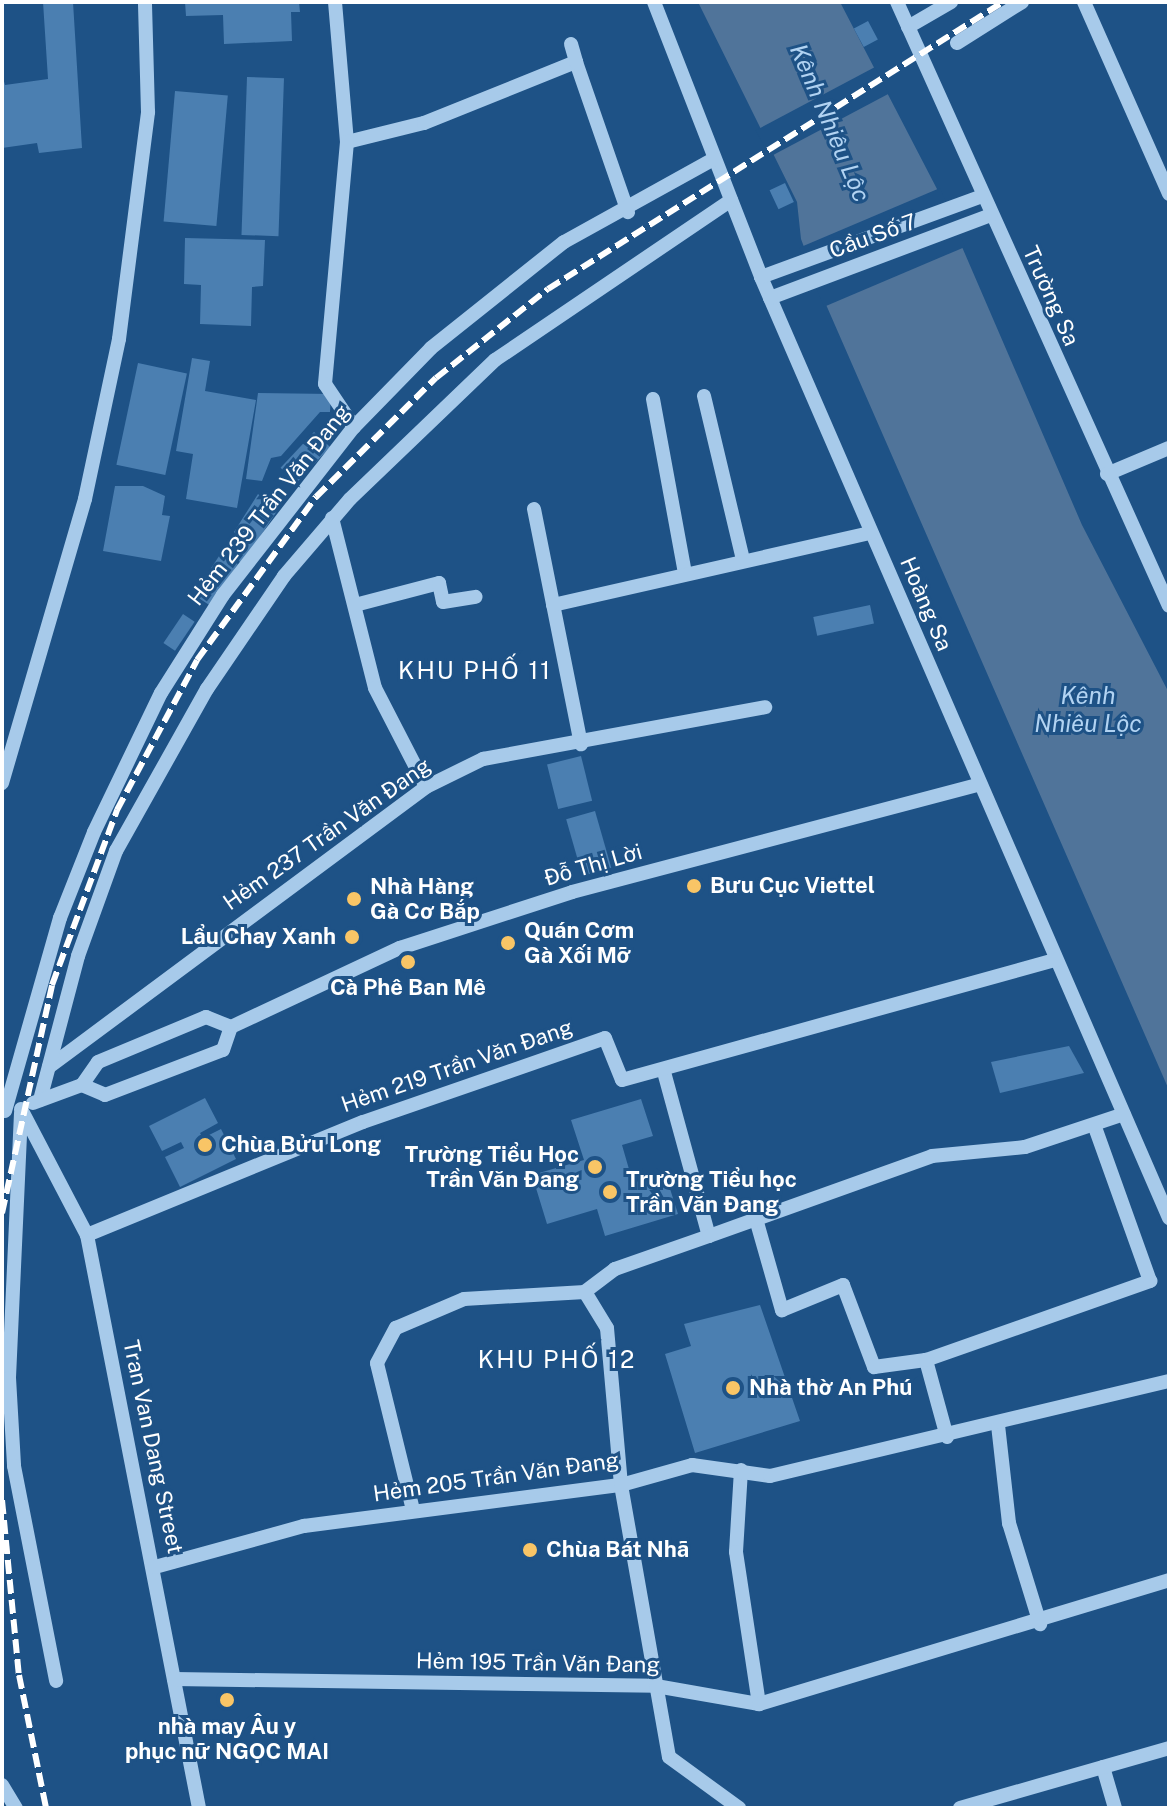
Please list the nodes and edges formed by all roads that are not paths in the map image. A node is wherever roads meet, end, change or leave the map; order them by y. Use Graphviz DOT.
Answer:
graph roads {
  1 [pos="145,2"];
  2 [pos="335,2"];
  3 [pos="654,2"];
  4 [pos="897,2"];
  5 [pos="951,2"];
  6 [pos="1022,2"];
  7 [pos="1084,2"];
  8 [pos="908,27"];
  9 [pos="957,43"];
  10 [pos="571,44"];
  11 [pos="576,62"];
  12 [pos="347,142"];
  13 [pos="714,159"];
  14 [pos="1169,194"];
  15 [pos="982,196"];
  16 [pos="731,200"];
  17 [pos="628,212"];
  18 [pos="991,215"];
  19 [pos="761,277"];
  20 [pos="770,298"];
  21 [pos="704,396"];
  22 [pos="653,399"];
  23 [pos="354,427"];
  24 [pos="1169,448"];
  25 [pos="1107,474"];
  26 [pos="534,509"];
  27 [pos="332,518"];
  28 [pos="871,533"];
  29 [pos="743,560"];
  30 [pos="685,573"];
  31 [pos="476,597"];
  32 [pos="355,605"];
  33 [pos="553,605"];
  34 [pos="1169,606"];
  35 [pos="765,707"];
  36 [pos="581,744"];
  37 [pos="2,783"];
  38 [pos="980,784"];
  39 [pos="426,787"];
  40 [pos="1056,960"];
  41 [pos="231,1027"];
  42 [pos="48,1067"];
  43 [pos="664,1072"];
  44 [pos="82,1085"];
  45 [pos="40,1100"];
  46 [pos="21,1109"];
  47 [pos="4,1111"];
  48 [pos="1124,1114"];
  49 [pos="1094,1125"];
  50 [pos="1169,1218"];
  51 [pos="756,1219"];
  52 [pos="87,1235"];
  53 [pos="709,1236"];
  54 [pos="585,1292"];
  55 [pos="926,1360"];
  56 [pos="1169,1381"];
  57 [pos="998,1425"];
  58 [pos="947,1437"];
  59 [pos="741,1470"];
  60 [pos="621,1485"];
  61 [pos="413,1510"];
  62 [pos="155,1567"];
  63 [pos="1169,1580"];
  64 [pos="1040,1624"];
  65 [pos="174,1679"];
  66 [pos="56,1681"];
  67 [pos="656,1686"];
  68 [pos="759,1704"];
  69 [pos="1169,1748"];
  70 [pos="1103,1767"];
  71 [pos="2,1785"];
  72 [pos="16,1808"];
  73 [pos="199,1808"];
  74 [pos="739,1808"];
  75 [pos="960,1808"];
  76 [pos="1115,1808"];
  1 -- 37 [label="street"];
  2 -- 12 [label="street"];
  3 -- 13 [label="street, Hoàng Sa"];
  4 -- 8 [label="street, Trường Sa"];
  5 -- 8 [label="street"];
  6 -- 9 [label="street"];
  7 -- 14 [label="street"];
  8 -- 15 [label="street, Trường Sa"];
  10 -- 11 [label="street"];
  11 -- 12 [label="street"];
  11 -- 17 [label="street"];
  12 -- 23 [label="street"];
  13 -- 16 [label="street, Hoàng Sa"];
  13 -- 17 [label="street, Hẻm 239 Trần Văn Đang"];
  15 -- 18 [label="street, Trường Sa"];
  15 -- 19 [label="street, Cầu Số 7"];
  16 -- 19 [label="street, Hoàng Sa"];
  16 -- 27 [label="street"];
  17 -- 23 [label="street, Hẻm 239 Trần Văn Đang"];
  18 -- 20 [label="street, Cầu Số 7"];
  18 -- 25 [label="street, Trường Sa"];
  19 -- 20 [label="street, Hoàng Sa"];
  20 -- 28 [label="street, Hoàng Sa"];
  21 -- 29 [label="street"];
  22 -- 30 [label="street"];
  23 -- 47 [label="street, Hẻm 239 Trần Văn Đang"];
  24 -- 25 [label="street"];
  25 -- 34 [label="street, Trường Sa"];
  26 -- 33 [label="street"];
  27 -- 32 [label="street"];
  27 -- 42 [label="street"];
  28 -- 29 [label="street"];
  28 -- 38 [label="street, Hoàng Sa"];
  29 -- 30 [label="street"];
  30 -- 33 [label="street"];
  31 -- 32 [label="street"];
  32 -- 39 [label="street"];
  33 -- 36 [label="street"];
  35 -- 36 [label="street, Hẻm 237 Trần Văn Đang"];
  36 -- 39 [label="street, Hẻm 237 Trần Văn Đang"];
  38 -- 40 [label="street, Hoàng Sa"];
  38 -- 41 [label="street, Đỗ Thị Lời"];
  39 -- 42 [label="street, Hẻm 237 Trần Văn Đang"];
  40 -- 43 [label="street, Hẻm 219 Trần Văn Ðang"];
  40 -- 48 [label="street, Hoàng Sa"];
  41 -- 44 [label="street, Đỗ Thị Lời"];
  41 -- 44 [label="street, Đỗ Thị Lời"];
  42 -- 45 [label="street"];
  43 -- 52 [label="street, Hẻm 219 Trần Văn Ðang"];
  43 -- 53 [label="street"];
  44 -- 45 [label="street, Đỗ Thị Lời"];
  45 -- 46 [label="street, Đỗ Thị Lời"];
  46 -- 47 [label="street, Đỗ Thị Lời"];
  46 -- 52 [label="street, Tran Van Dang Street"];
  46 -- 66 [label="street"];
  48 -- 49 [label="street"];
  48 -- 50 [label="street, Hoàng Sa"];
  49 -- 51 [label="street"];
  49 -- 55 [label="street"];
  51 -- 53 [label="street"];
  51 -- 55 [label="street"];
  52 -- 62 [label="street, Tran Van Dang Street"];
  53 -- 54 [label="street"];
  54 -- 60 [label="street"];
  54 -- 61 [label="street"];
  55 -- 58 [label="street"];
  56 -- 57 [label="street, Hẻm 205 Trần Văn Ðang"];
  57 -- 58 [label="street, Hẻm 205 Trần Văn Ðang"];
  57 -- 64 [label="street"];
  58 -- 59 [label="street, Hẻm 205 Trần Văn Ðang"];
  59 -- 60 [label="street, Hẻm 205 Trần Văn Ðang"];
  59 -- 68 [label="street"];
  60 -- 61 [label="street, Hẻm 205 Trần Văn Ðang"];
  60 -- 67 [label="street"];
  61 -- 62 [label="street, Hẻm 205 Trần Văn Ðang"];
  62 -- 65 [label="street, Tran Van Dang Street"];
  63 -- 64 [label="street, Hẻm 195 Trần Văn Ðang"];
  64 -- 68 [label="street, Hẻm 195 Trần Văn Ðang"];
  65 -- 67 [label="street, Hẻm 195 Trần Văn Ðang"];
  65 -- 73 [label="street, Tran Van Dang Street"];
  67 -- 68 [label="street, Hẻm 195 Trần Văn Ðang"];
  67 -- 74 [label="street"];
  69 -- 70 [label="street"];
  70 -- 75 [label="street"];
  70 -- 76 [label="street"];
  71 -- 72 [label="street"];
}
